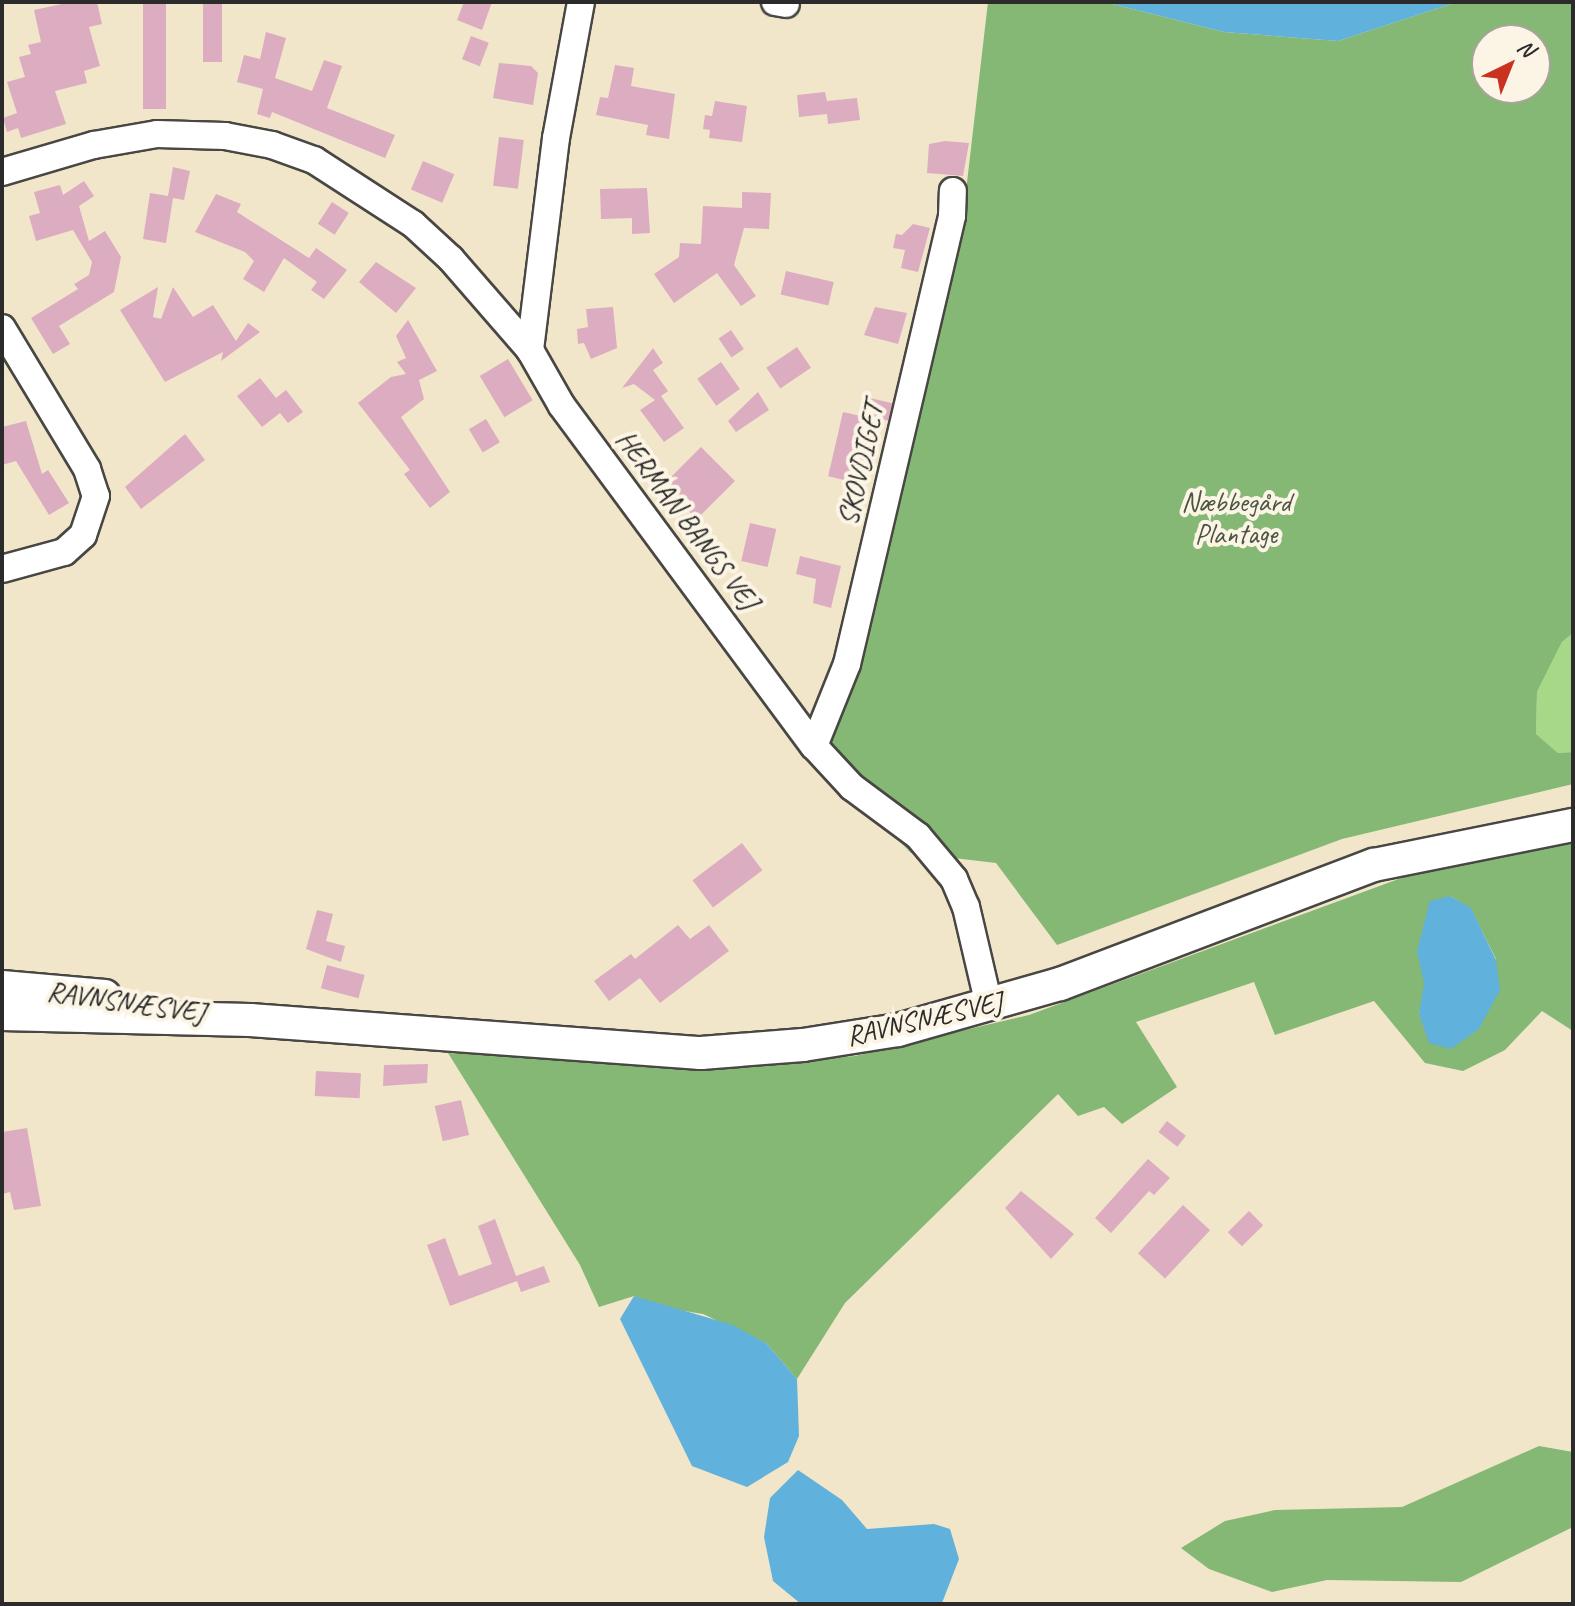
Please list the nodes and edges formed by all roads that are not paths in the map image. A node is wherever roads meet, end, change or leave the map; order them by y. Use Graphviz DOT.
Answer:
graph roads {
  1 [pos="581,2"];
  2 [pos="2,172"];
  3 [pos="953,191"];
  4 [pos="2,328"];
  5 [pos="530,350"];
  6 [pos="2,569"];
  7 [pos="814,746"];
  8 [pos="1573,825"];
  9 [pos="2,987"];
  10 [pos="989,1005"];
  11 [pos="2,1014"];
  12 [pos="250,1020"];
  1 -- 5 [label="street"];
  2 -- 5 [label="street, HERMAN BANGS VEJ"];
  3 -- 7 [label="street, SKOVDIGET"];
  4 -- 6 [label="street"];
  5 -- 7 [label="street, HERMAN BANGS VEJ"];
  7 -- 10 [label="street, HERMAN BANGS VEJ"];
  8 -- 10 [label="main road, RAVNSNÆSVEJ"];
  9 -- 12 [label="main road, RAVNSNÆSVEJ"];
  10 -- 12 [label="main road, RAVNSNÆSVEJ"];
  11 -- 12 [label="main road, RAVNSNÆSVEJ"];
}
